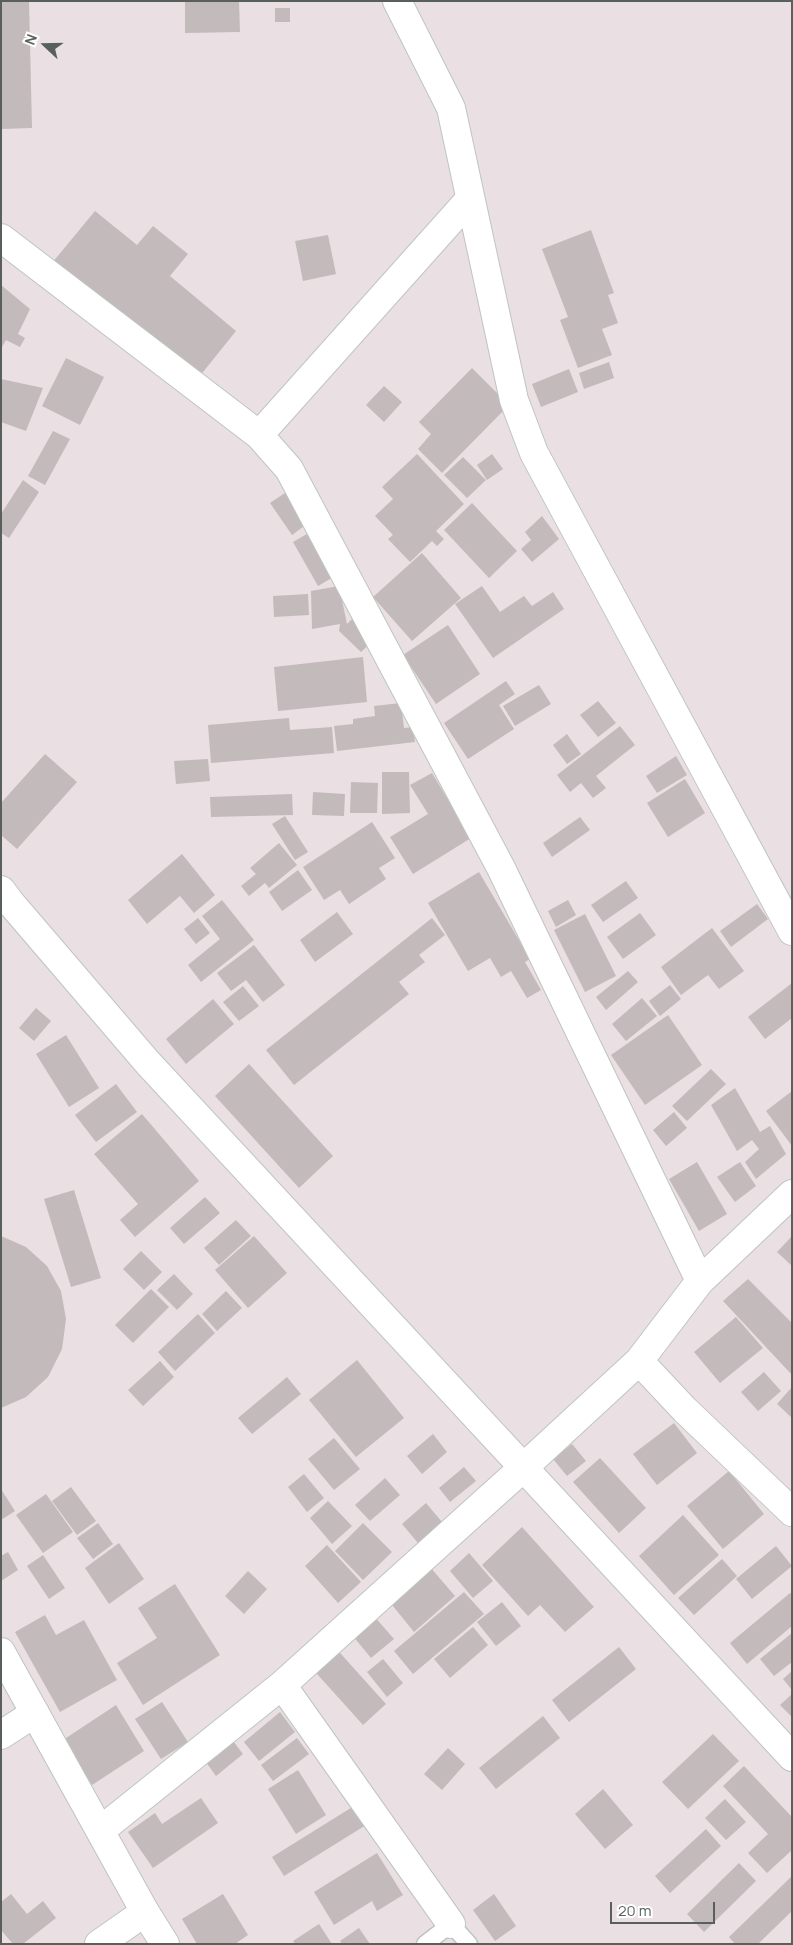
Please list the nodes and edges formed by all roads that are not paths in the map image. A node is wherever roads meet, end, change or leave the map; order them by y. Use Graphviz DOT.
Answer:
graph roads {
  1 [pos="397,1"];
  2 [pos="470,199"];
  3 [pos="1,238"];
  4 [pos="260,435"];
  5 [pos="1,890"];
  6 [pos="792,931"];
  7 [pos="792,1194"];
  8 [pos="700,1281"];
  9 [pos="639,1361"];
  10 [pos="524,1467"];
  11 [pos="792,1512"];
  12 [pos="1,1652"];
  13 [pos="282,1685"];
  14 [pos="35,1713"];
  15 [pos="1,1735"];
  16 [pos="792,1757"];
  17 [pos="101,1830"];
  18 [pos="145,1912"];
  19 [pos="460,1934"];
  20 [pos="99,1944"];
  21 [pos="165,1944"];
  22 [pos="425,1944"];
  1 -- 2 [label="street"];
  2 -- 4 [label="street"];
  2 -- 6 [label="street"];
  3 -- 4 [label="street"];
  4 -- 8 [label="street"];
  5 -- 10 [label="street"];
  7 -- 8 [label="street"];
  8 -- 9 [label="street"];
  9 -- 10 [label="street"];
  9 -- 11 [label="street"];
  10 -- 13 [label="street"];
  10 -- 16 [label="street"];
  12 -- 14 [label="street"];
  13 -- 17 [label="street"];
  13 -- 19 [label="street"];
  14 -- 15 [label="street"];
  14 -- 17 [label="street"];
  17 -- 18 [label="street"];
  18 -- 20 [label="street"];
  18 -- 21 [label="street"];
  19 -- 22 [label="lane"];
}
